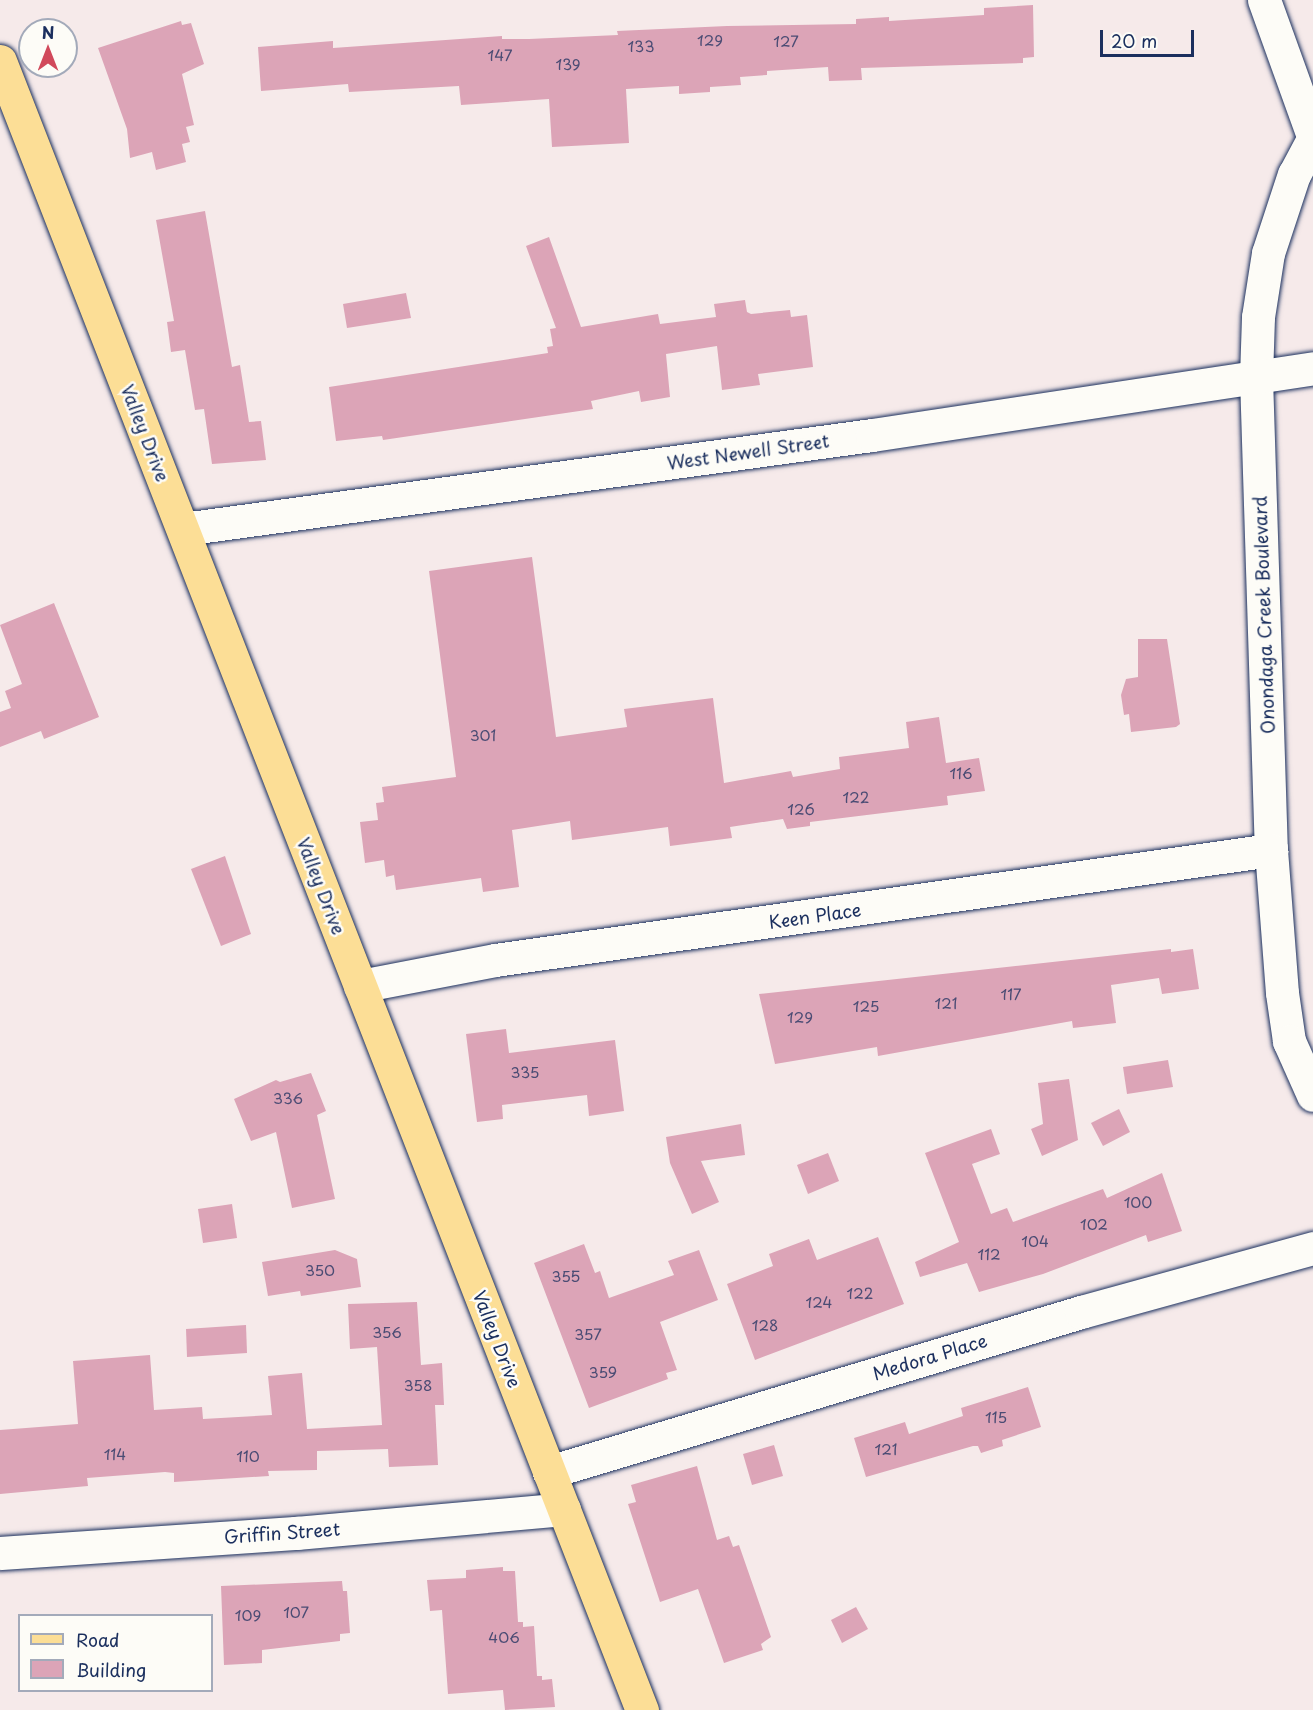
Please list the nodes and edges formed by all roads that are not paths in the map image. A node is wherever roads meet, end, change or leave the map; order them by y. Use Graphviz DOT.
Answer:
graph roads {
  1 [pos="1264,0"];
  2 [pos="0,61"];
  3 [pos="1313,138"];
  4 [pos="1304,370"];
  5 [pos="1256,377"];
  6 [pos="183,529"];
  7 [pos="1271,850"];
  8 [pos="360,986"];
  9 [pos="1313,1095"];
  10 [pos="1313,1248"];
  11 [pos="549,1472"];
  12 [pos="564,1509"];
  13 [pos="0,1552"];
  14 [pos="642,1710"];
  1 -- 3 [label="street"];
  2 -- 6 [label="main road, Valley Drive"];
  3 -- 5 [label="street, Onondaga Creek Boulevard"];
  4 -- 5 [label="street, West Newell Street"];
  5 -- 6 [label="street, West Newell Street"];
  5 -- 7 [label="street, Onondaga Creek Boulevard"];
  6 -- 8 [label="main road, Valley Drive"];
  7 -- 8 [label="street, Keen Place"];
  7 -- 9 [label="street, Onondaga Creek Boulevard"];
  8 -- 11 [label="main road, Valley Drive"];
  10 -- 11 [label="street, Medora Place"];
  11 -- 12 [label="main road, Valley Drive"];
  12 -- 13 [label="street, Griffin Street"];
  12 -- 14 [label="main road, Valley Drive"];
}
